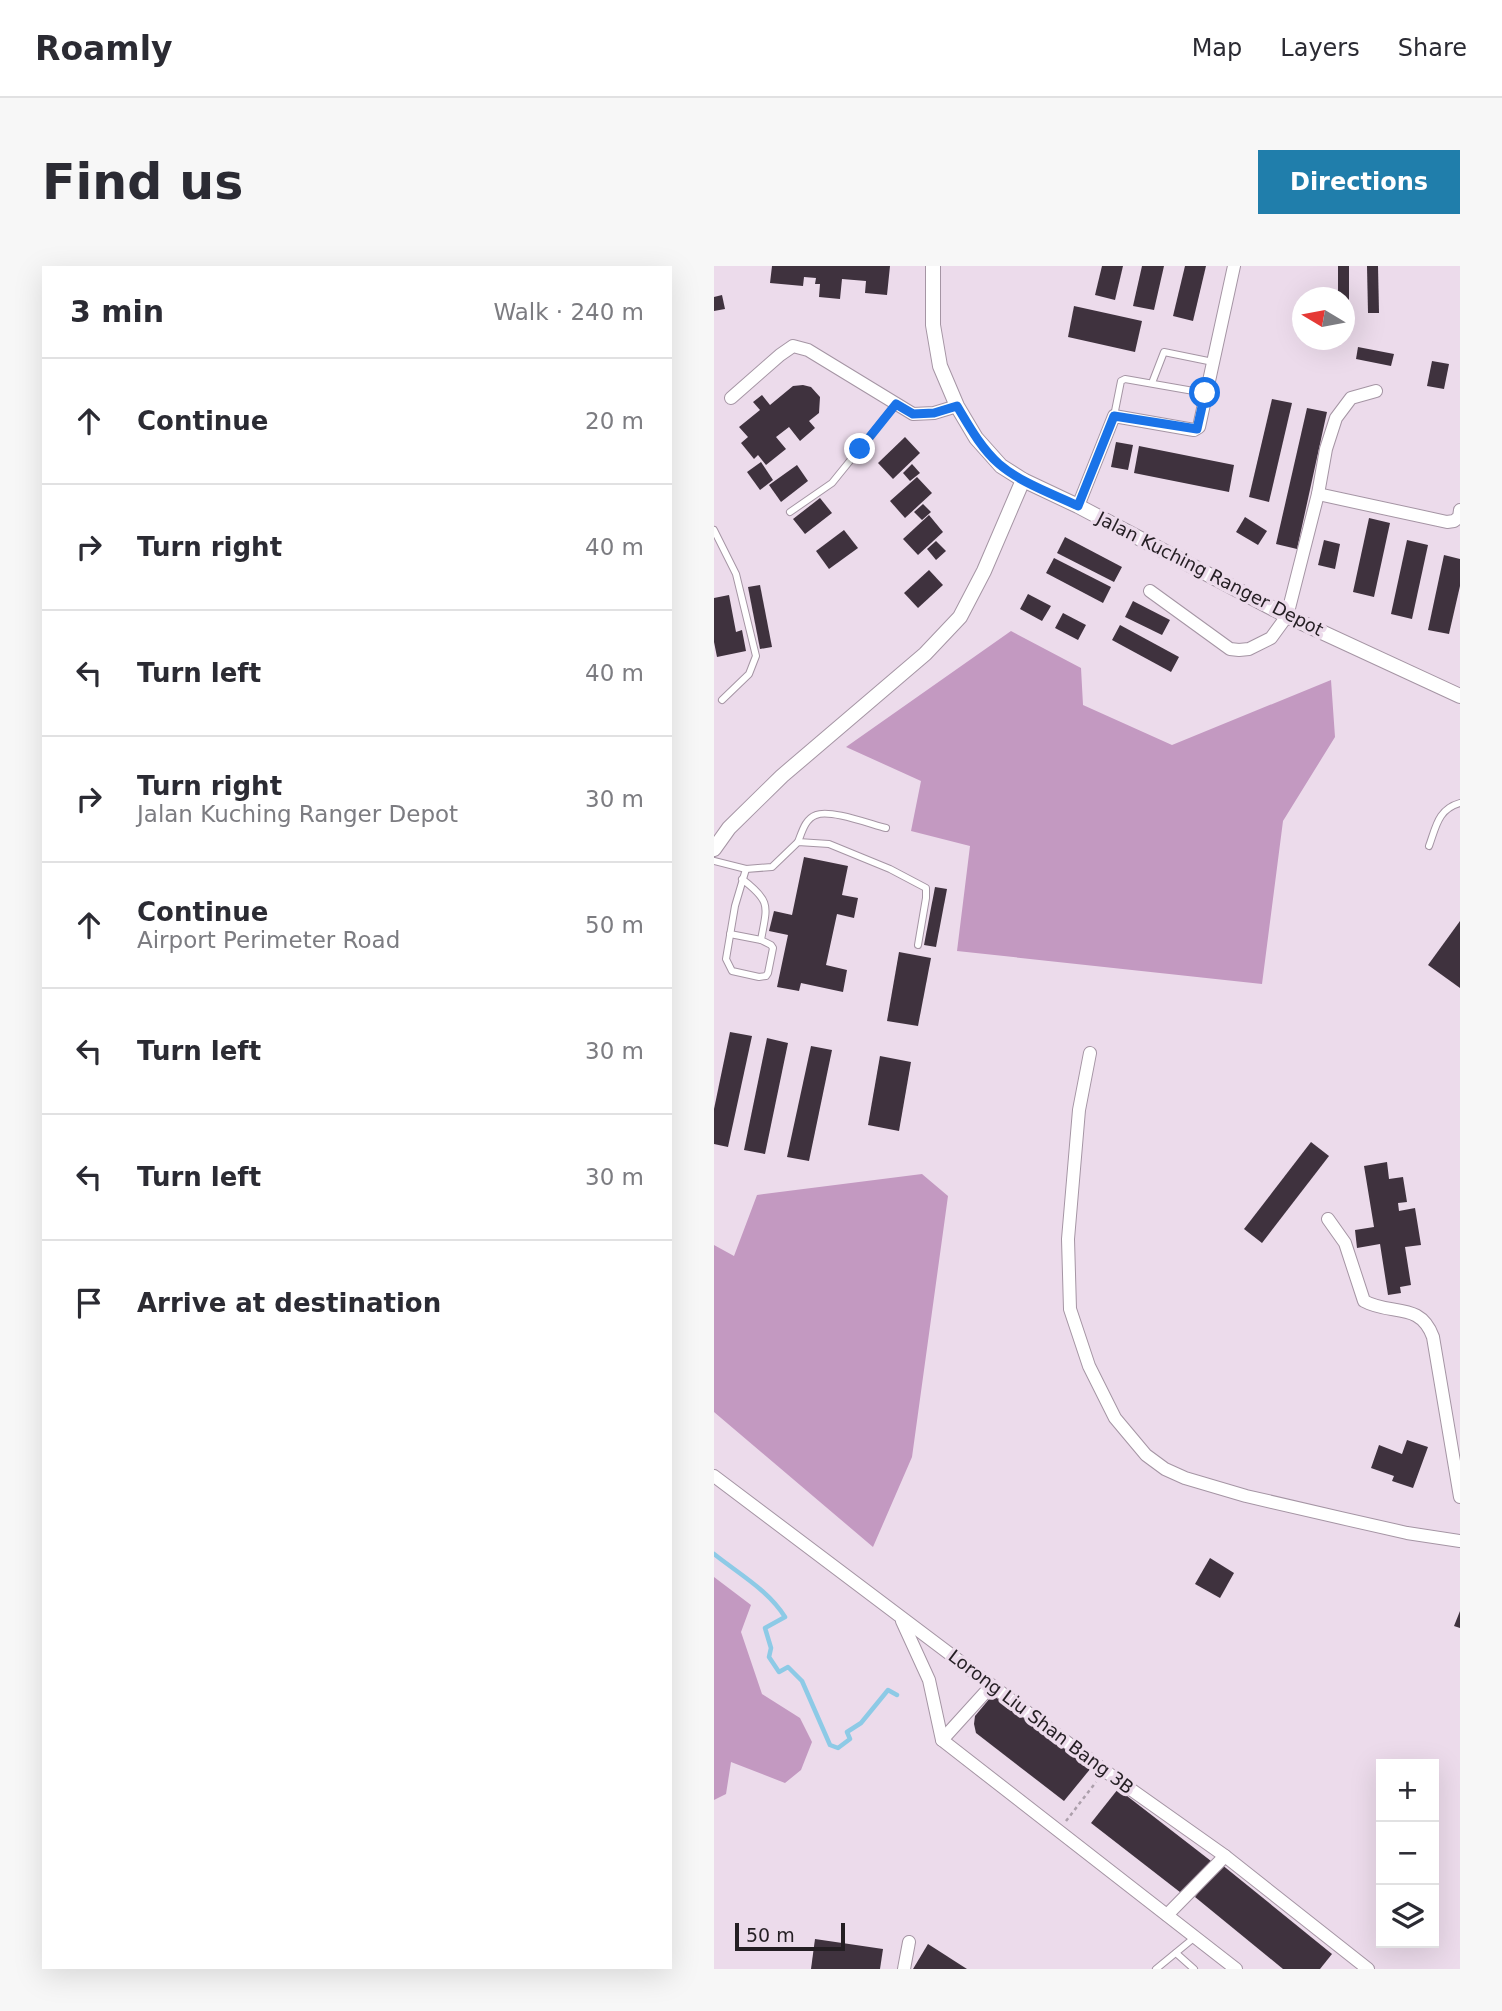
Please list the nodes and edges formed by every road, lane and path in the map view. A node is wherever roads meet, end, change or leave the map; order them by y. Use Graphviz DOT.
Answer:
graph roads {
  1 [pos="933,266"];
  2 [pos="1234,266"];
  3 [pos="1213,362"];
  4 [pos="1152,383"];
  5 [pos="1376,391"];
  6 [pos="1205,393"];
  7 [pos="731,398"];
  8 [pos="896,404"];
  9 [pos="957,406"];
  10 [pos="1114,416"];
  11 [pos="1023,480"];
  12 [pos="1318,494"];
  13 [pos="1078,506"];
  14 [pos="1460,510"];
  15 [pos="790,512"];
  16 [pos="714,530"];
  17 [pos="1150,591"];
  18 [pos="1287,616"];
  19 [pos="1460,696"];
  20 [pos="722,700"];
  21 [pos="1460,803"];
  22 [pos="886,828"];
  23 [pos="798,842"];
  24 [pos="1429,846"];
  25 [pos="714,849"];
  26 [pos="714,861"];
  27 [pos="746,869"];
  28 [pos="742,879"];
  29 [pos="730,934"];
  30 [pos="761,940"];
  31 [pos="918,945"];
  32 [pos="1090,1052"];
  33 [pos="1328,1219"];
  34 [pos="714,1476"];
  35 [pos="1460,1497"];
  36 [pos="1460,1541"];
  37 [pos="901,1618"];
  38 [pos="991,1686"];
  39 [pos="942,1740"];
  40 [pos="1105,1771"];
  41 [pos="1058,1831"];
  42 [pos="1224,1856"];
  43 [pos="1167,1915"];
  44 [pos="1195,1937"];
  45 [pos="909,1942"];
  46 [pos="1176,1953"];
  47 [pos="1364,1968"];
  48 [pos="904,1969"];
  49 [pos="1156,1969"];
  50 [pos="1194,1969"];
  51 [pos="1236,1969"];
  1 -- 9 [label="street, Jalan Kuching Ranger Depot"];
  2 -- 3 [label="street"];
  3 -- 4 [label="lane"];
  3 -- 6 [label="street"];
  4 -- 6 [label="lane"];
  4 -- 10 [label="lane"];
  5 -- 12 [label="street"];
  6 -- 10 [label="street"];
  7 -- 8 [label="street"];
  8 -- 9 [label="street"];
  8 -- 15 [label="lane"];
  9 -- 11 [label="street, Jalan Kuching Ranger Depot"];
  10 -- 13 [label="street"];
  11 -- 13 [label="street, Jalan Kuching Ranger Depot"];
  11 -- 25 [label="street"];
  12 -- 14 [label="street"];
  12 -- 18 [label="street"];
  13 -- 18 [label="street, Jalan Kuching Ranger Depot"];
  16 -- 20 [label="lane"];
  17 -- 18 [label="street"];
  18 -- 19 [label="street, Jalan Kuching Ranger Depot"];
  21 -- 24 [label="lane"];
  22 -- 23 [label="lane"];
  23 -- 27 [label="lane"];
  23 -- 31 [label="lane"];
  26 -- 27 [label="lane"];
  27 -- 28 [label="lane"];
  28 -- 29 [label="lane"];
  28 -- 30 [label="lane"];
  29 -- 30 [label="lane"];
  29 -- 30 [label="lane"];
  32 -- 36 [label="street"];
  33 -- 35 [label="street"];
  34 -- 37 [label="street, Lorong Liu Shan Bang 3B"];
  37 -- 38 [label="street, Lorong Liu Shan Bang 3B"];
  37 -- 39 [label="street"];
  38 -- 39 [label="street"];
  38 -- 40 [label="street, Lorong Liu Shan Bang 3B"];
  39 -- 41 [label="street"];
  40 -- 41 [label="path"];
  40 -- 42 [label="street, Lorong Liu Shan Bang 3B"];
  41 -- 43 [label="street"];
  42 -- 43 [label="street"];
  42 -- 47 [label="street, Lorong Liu Shan Bang 3B"];
  43 -- 44 [label="street"];
  44 -- 46 [label="lane"];
  44 -- 51 [label="street"];
  45 -- 48 [label="street"];
  46 -- 49 [label="lane"];
  46 -- 50 [label="lane"];
}
